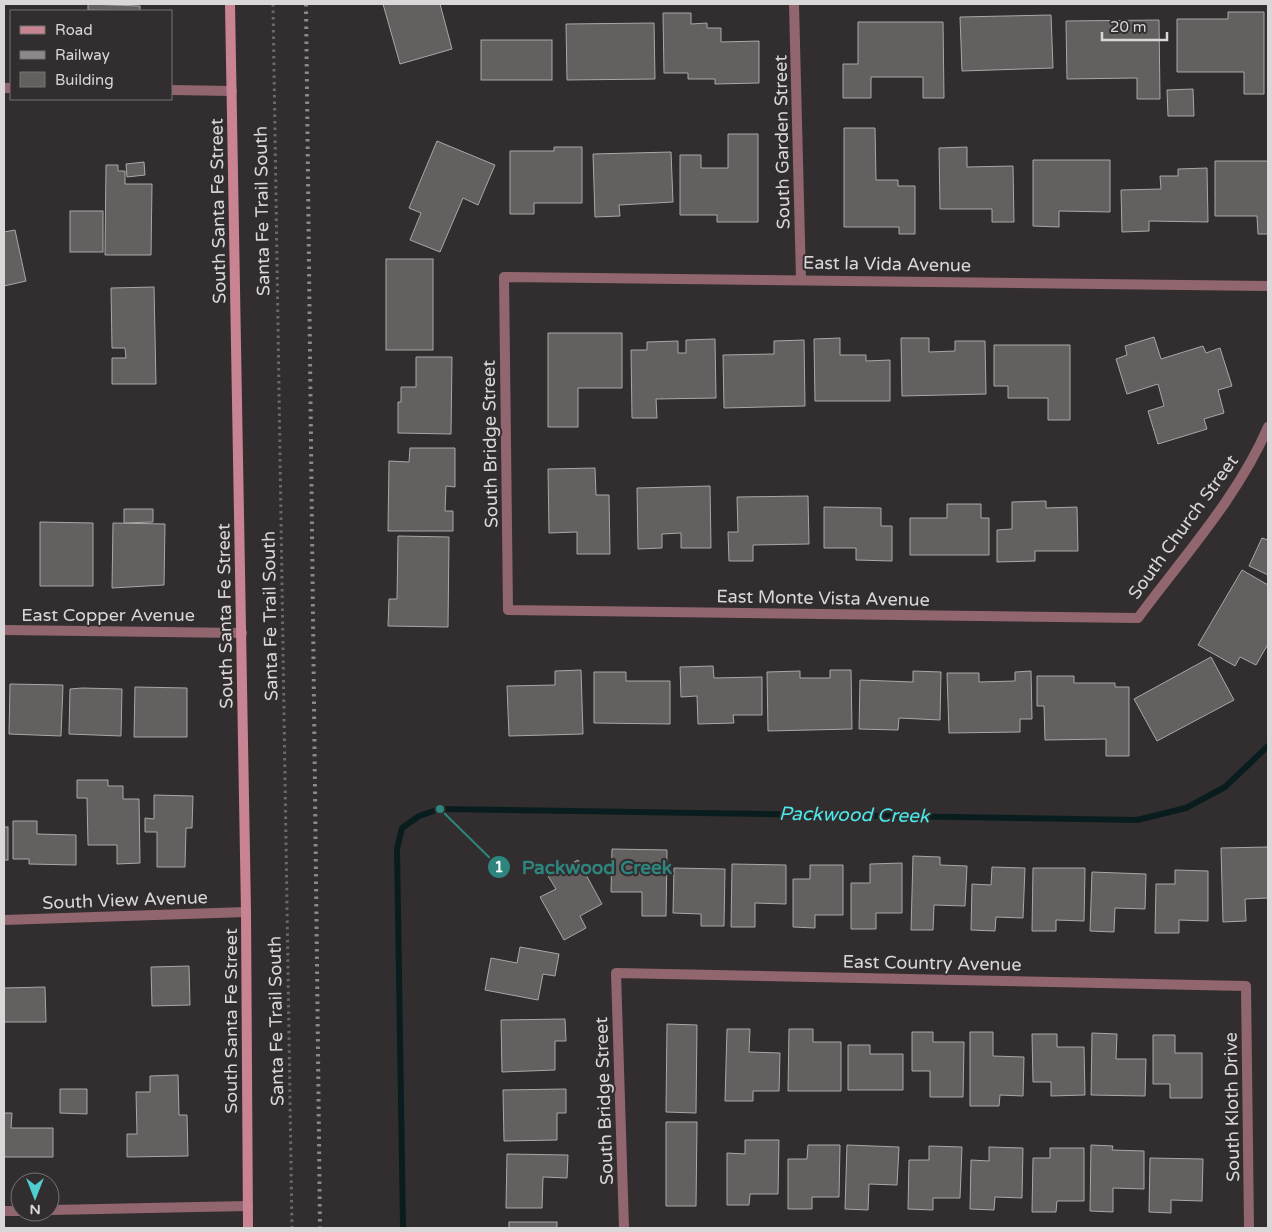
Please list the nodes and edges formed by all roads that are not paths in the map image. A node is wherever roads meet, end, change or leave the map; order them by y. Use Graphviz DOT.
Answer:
graph roads {
  1 [pos="230,4"];
  2 [pos="794,4"];
  3 [pos="172,90"];
  4 [pos="232,91"];
  5 [pos="504,277"];
  6 [pos="801,280"];
  7 [pos="1268,286"];
  8 [pos="1268,427"];
  9 [pos="508,610"];
  10 [pos="1138,618"];
  11 [pos="4,630"];
  12 [pos="242,632"];
  13 [pos="246,912"];
  14 [pos="4,920"];
  15 [pos="616,973"];
  16 [pos="1246,986"];
  17 [pos="248,1206"];
  18 [pos="60,1210"];
  19 [pos="248,1228"];
  20 [pos="624,1228"];
  21 [pos="1249,1228"];
  1 -- 4 [label="street, South Santa Fe Street"];
  2 -- 6 [label="street, South Garden Street"];
  3 -- 4 [label="street"];
  4 -- 12 [label="street, South Santa Fe Street"];
  5 -- 6 [label="street, East la Vida Avenue"];
  5 -- 9 [label="street, South Bridge Street"];
  6 -- 7 [label="street, East la Vida Avenue"];
  8 -- 10 [label="street, South Church Street"];
  9 -- 10 [label="street, East Monte Vista Avenue"];
  11 -- 12 [label="street, East Copper Avenue"];
  12 -- 13 [label="street, South Santa Fe Street"];
  13 -- 14 [label="street, South View Avenue"];
  13 -- 17 [label="street, South Santa Fe Street"];
  15 -- 16 [label="street, East Country Avenue"];
  15 -- 20 [label="street, South Bridge Street"];
  16 -- 21 [label="street, South Kloth Drive"];
  17 -- 18 [label="street"];
  17 -- 19 [label="street, South Santa Fe Street"];
}
